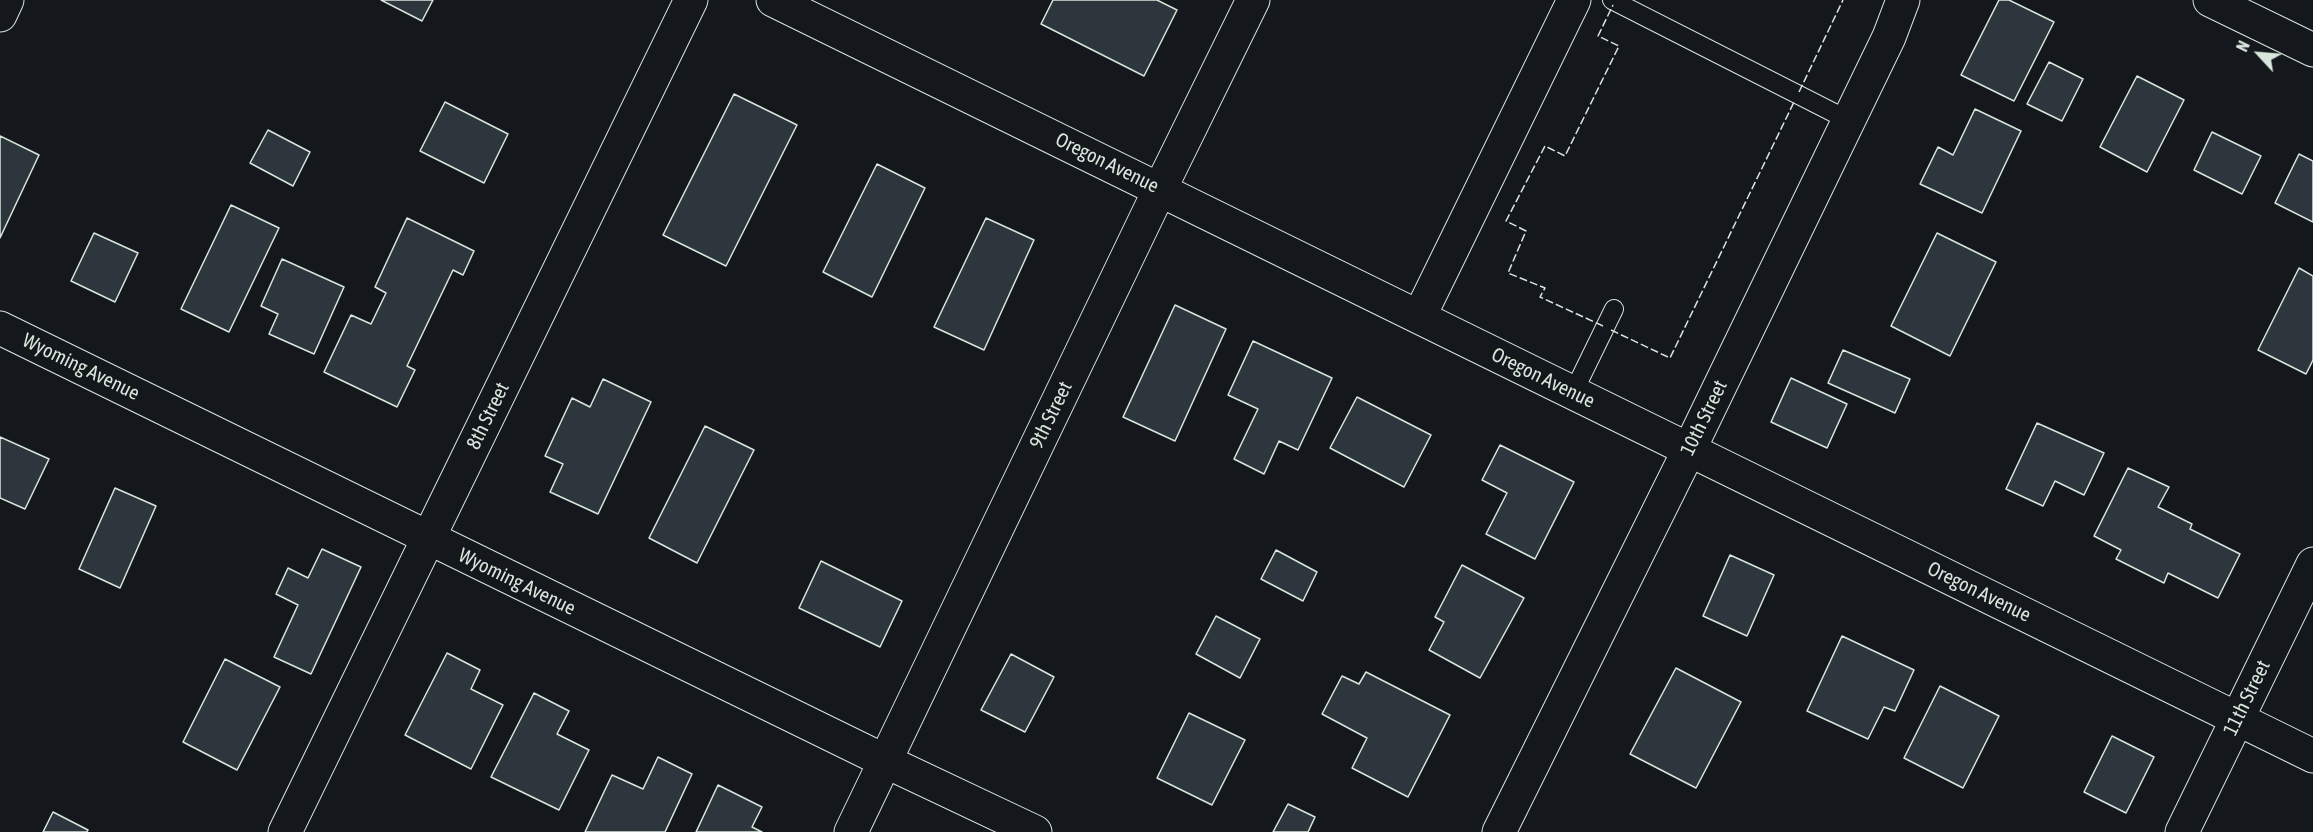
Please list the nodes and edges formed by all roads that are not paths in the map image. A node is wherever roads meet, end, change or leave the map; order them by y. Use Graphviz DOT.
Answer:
graph roads {
  1 [pos="8,0"];
  2 [pos="691,0"];
  3 [pos="773,0"];
  4 [pos="1253,0"];
  5 [pos="1574,0"];
  6 [pos="1612,0"];
  7 [pos="1903,0"];
  8 [pos="2210,0"];
  9 [pos="0,15"];
  10 [pos="2313,50"];
  11 [pos="1848,120"];
  12 [pos="1160,189"];
  13 [pos="1614,309"];
  14 [pos="1419,317"];
  15 [pos="0,328"];
  16 [pos="1573,393"];
  17 [pos="1689,450"];
  18 [pos="428,538"];
  19 [pos="2313,564"];
  20 [pos="2237,718"];
  21 [pos="2313,756"];
  22 [pos="885,761"];
  23 [pos="285,832"];
  24 [pos="851,832"];
  25 [pos="1035,832"];
  26 [pos="1499,832"];
  27 [pos="2182,832"];
  1 -- 9 [label="street"];
  2 -- 18 [label="street, 8th Street"];
  3 -- 12 [label="street, Oregon Avenue"];
  4 -- 12 [label="street, 9th Street"];
  5 -- 14 [label="street"];
  6 -- 11 [label="lane"];
  7 -- 11 [label="street, 10th Street"];
  8 -- 10 [label="street"];
  11 -- 17 [label="street, 10th Street"];
  12 -- 14 [label="street, Oregon Avenue"];
  12 -- 22 [label="street, 9th Street"];
  13 -- 16 [label="lane"];
  14 -- 16 [label="street, Oregon Avenue"];
  15 -- 18 [label="street, Wyoming Avenue"];
  16 -- 17 [label="street, Oregon Avenue"];
  17 -- 20 [label="street, Oregon Avenue"];
  17 -- 26 [label="street, 10th Street"];
  18 -- 22 [label="street, Wyoming Avenue"];
  18 -- 23 [label="street, 8th Street"];
  19 -- 20 [label="street, 11th Street"];
  20 -- 21 [label="street, Oregon Avenue"];
  20 -- 27 [label="street, 11th Street"];
  22 -- 24 [label="street, 9th Street"];
  22 -- 25 [label="street, Wyoming Avenue"];
}
